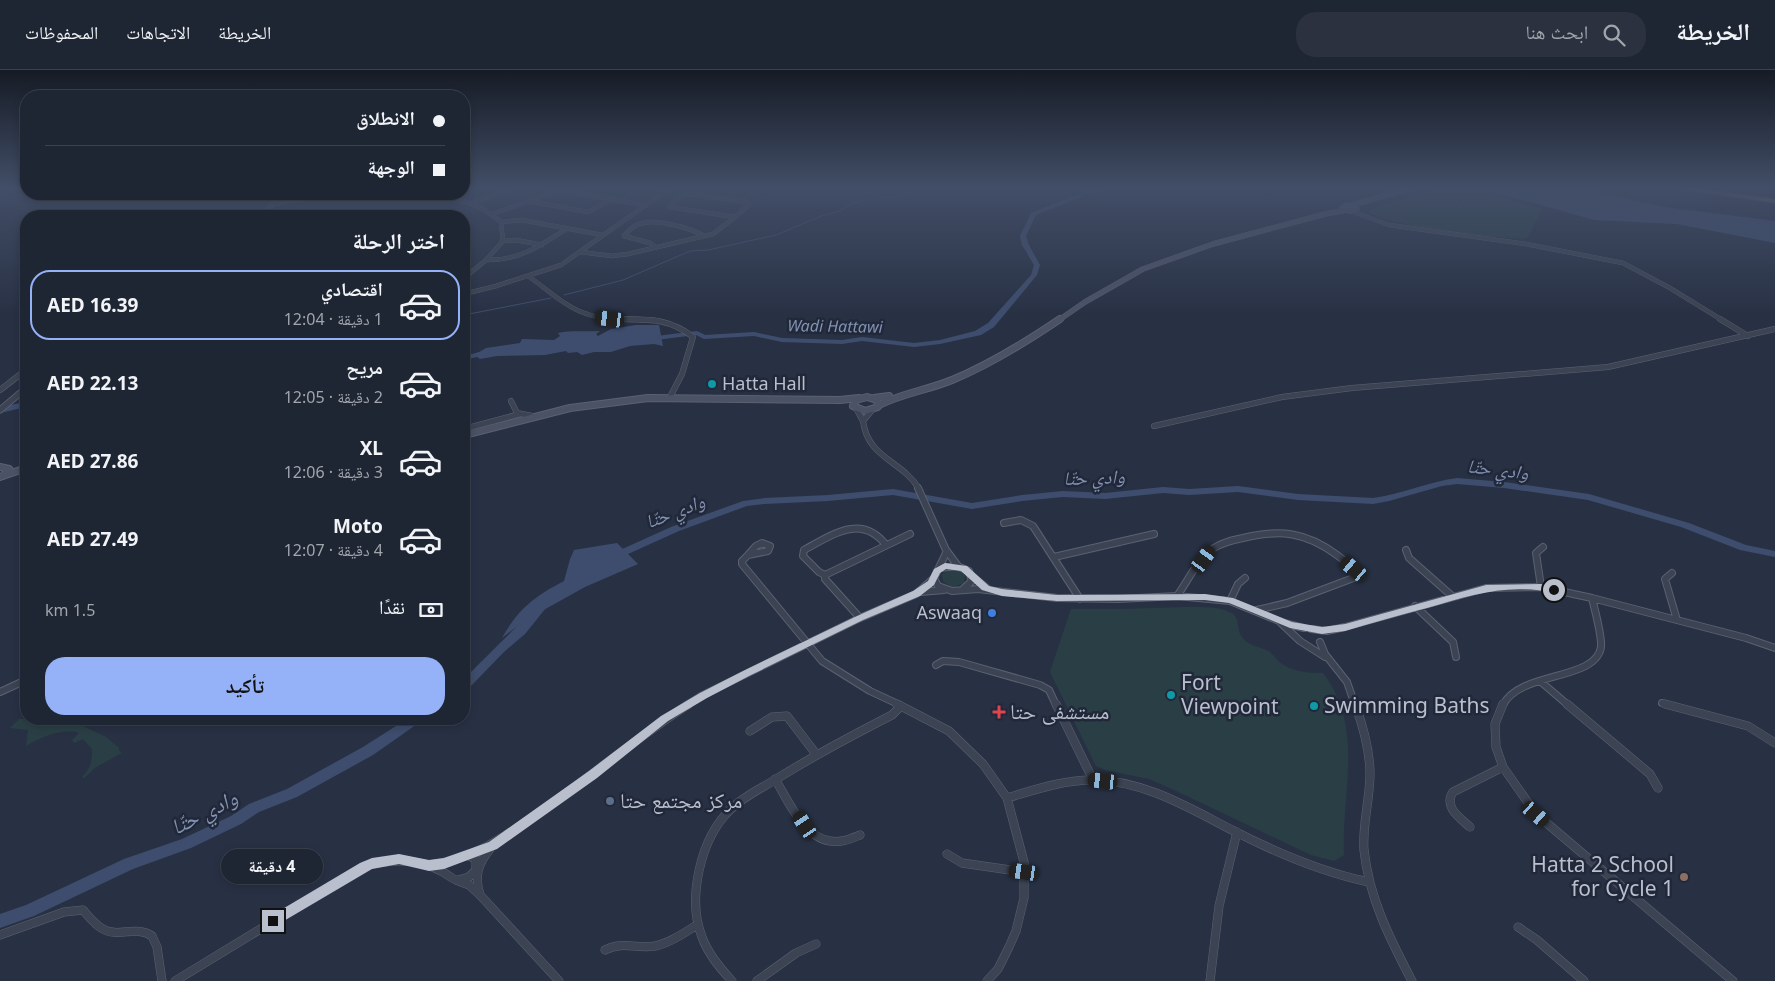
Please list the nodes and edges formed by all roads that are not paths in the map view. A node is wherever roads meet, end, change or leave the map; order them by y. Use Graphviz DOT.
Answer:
graph roads {
  1 [pos="502,231"];
  2 [pos="564,231"];
  3 [pos="575,231"];
  4 [pos="608,231"];
  5 [pos="630,231"];
  6 [pos="697,231"];
  7 [pos="718,231"];
  8 [pos="1265,231"];
  9 [pos="1265,231"];
  10 [pos="1425,231"];
  11 [pos="602,235"];
  12 [pos="704,236"];
  13 [pos="503,241"];
  14 [pos="542,245"];
  15 [pos="656,247"];
  16 [pos="580,252"];
  17 [pos="486,260"];
  18 [pos="470,272"];
  19 [pos="528,276"];
  20 [pos="470,293"];
  21 [pos="1775,329"];
  22 [pos="1748,336"];
  23 [pos="20,375"];
  24 [pos="0,390"];
  25 [pos="20,393"];
  26 [pos="672,397"];
  27 [pos="859,398"];
  28 [pos="874,398"];
  29 [pos="829,400"];
  30 [pos="511,401"];
  31 [pos="879,405"];
  32 [pos="855,408"];
  33 [pos="0,410"];
  34 [pos="872,410"];
  35 [pos="520,414"];
  36 [pos="534,417"];
  37 [pos="863,421"];
  38 [pos="470,426"];
  39 [pos="1154,426"];
  40 [pos="470,434"];
  41 [pos="3,466"];
  42 [pos="20,467"];
  43 [pos="20,470"];
  44 [pos="0,477"];
  45 [pos="1004,523"];
  46 [pos="910,534"];
  47 [pos="1154,534"];
  48 [pos="886,545"];
  49 [pos="1543,547"];
  50 [pos="1406,550"];
  51 [pos="946,553"];
  52 [pos="748,555"];
  53 [pos="1054,557"];
  54 [pos="958,566"];
  55 [pos="940,568"];
  56 [pos="1672,573"];
  57 [pos="825,575"];
  58 [pos="971,576"];
  59 [pos="934,578"];
  60 [pos="1245,578"];
  61 [pos="1541,587"];
  62 [pos="946,590"];
  63 [pos="962,590"];
  64 [pos="992,591"];
  65 [pos="916,594"];
  66 [pos="1178,596"];
  67 [pos="1452,596"];
  68 [pos="1592,598"];
  69 [pos="1080,599"];
  70 [pos="1230,600"];
  71 [pos="1415,606"];
  72 [pos="1256,610"];
  73 [pos="860,618"];
  74 [pos="1276,619"];
  75 [pos="1677,620"];
  76 [pos="1307,629"];
  77 [pos="1327,631"];
  78 [pos="1297,638"];
  79 [pos="1320,640"];
  80 [pos="807,644"];
  81 [pos="1307,644"];
  82 [pos="1775,648"];
  83 [pos="1456,657"];
  84 [pos="1329,659"];
  85 [pos="936,665"];
  86 [pos="1540,681"];
  87 [pos="20,683"];
  88 [pos="0,692"];
  89 [pos="1662,703"];
  90 [pos="901,706"];
  91 [pos="750,731"];
  92 [pos="1775,743"];
  93 [pos="816,754"];
  94 [pos="1503,767"];
  95 [pos="775,779"];
  96 [pos="1093,780"];
  97 [pos="1658,788"];
  98 [pos="1007,798"];
  99 [pos="1470,827"];
  100 [pos="1237,832"];
  101 [pos="860,835"];
  102 [pos="493,846"];
  103 [pos="947,854"];
  104 [pos="462,857"];
  105 [pos="429,865"];
  106 [pos="476,870"];
  107 [pos="1024,872"];
  108 [pos="454,879"];
  109 [pos="1369,882"];
  110 [pos="480,895"];
  111 [pos="697,925"];
  112 [pos="1518,926"];
  113 [pos="0,935"];
  114 [pos="816,944"];
  115 [pos="605,950"];
  116 [pos="162,981"];
  117 [pos="174,981"];
  118 [pos="559,981"];
  119 [pos="732,981"];
  120 [pos="756,981"];
  121 [pos="988,981"];
  122 [pos="1210,981"];
  123 [pos="1412,981"];
  124 [pos="1584,981"];
  125 [pos="1733,981"];
  1 -- 13 [label="street"];
  2 -- 14 [label="street"];
  3 -- 11 [label="street"];
  4 -- 11 [label="street"];
  5 -- 15 [label="street"];
  6 -- 12 [label="street"];
  7 -- 12 [label="street"];
  8 -- 28 [label="main road"];
  9 -- 31 [label="main road"];
  10 -- 22 [label="street"];
  11 -- 16 [label="street"];
  12 -- 15 [label="street"];
  13 -- 14 [label="street"];
  13 -- 17 [label="street"];
  14 -- 17 [label="street"];
  15 -- 16 [label="street"];
  16 -- 19 [label="street"];
  17 -- 18 [label="street"];
  19 -- 20 [label="street"];
  19 -- 26 [label="street"];
  21 -- 22 [label="street"];
  22 -- 39 [label="street"];
  23 -- 24 [label="street"];
  25 -- 33 [label="street"];
  26 -- 29 [label="main road"];
  26 -- 36 [label="main road"];
  27 -- 28 [label="main road"];
  27 -- 29 [label="main road"];
  27 -- 32 [label="main road"];
  28 -- 31 [label="main road"];
  29 -- 32 [label="main road"];
  30 -- 35 [label="street"];
  31 -- 34 [label="main road"];
  32 -- 34 [label="main road"];
  32 -- 37 [label="street"];
  34 -- 37 [label="street"];
  35 -- 36 [label="street"];
  35 -- 38 [label="street"];
  36 -- 40 [label="main road"];
  37 -- 51 [label="street"];
  41 -- 42 [label="main road"];
  41 -- 44 [label="main road"];
  43 -- 44 [label="main road"];
  45 -- 53 [label="street"];
  46 -- 48 [label="street"];
  47 -- 53 [label="street"];
  48 -- 57 [label="street"];
  48 -- 57 [label="street"];
  49 -- 61 [label="street"];
  50 -- 67 [label="street"];
  51 -- 54 [label="street"];
  51 -- 55 [label="street"];
  52 -- 80 [label="street"];
  53 -- 69 [label="street"];
  54 -- 55 [label="street"];
  54 -- 58 [label="street"];
  55 -- 59 [label="street"];
  56 -- 75 [label="street"];
  57 -- 73 [label="street"];
  58 -- 63 [label="street"];
  58 -- 64 [label="street"];
  59 -- 62 [label="street"];
  59 -- 65 [label="street"];
  60 -- 70 [label="street"];
  61 -- 67 [label="street"];
  61 -- 68 [label="street"];
  62 -- 63 [label="street"];
  62 -- 65 [label="street"];
  63 -- 64 [label="street"];
  64 -- 69 [label="street"];
  65 -- 73 [label="street"];
  66 -- 69 [label="street"];
  66 -- 70 [label="street"];
  66 -- 72 [label="street"];
  67 -- 71 [label="street"];
  68 -- 75 [label="street"];
  68 -- 86 [label="street"];
  70 -- 72 [label="street"];
  71 -- 77 [label="street"];
  71 -- 83 [label="street"];
  72 -- 74 [label="street"];
  73 -- 80 [label="street"];
  74 -- 76 [label="street"];
  74 -- 78 [label="street"];
  75 -- 82 [label="street"];
  76 -- 77 [label="street"];
  76 -- 78 [label="street"];
  76 -- 79 [label="street"];
  77 -- 79 [label="street"];
  78 -- 81 [label="street"];
  79 -- 81 [label="street"];
  79 -- 84 [label="street"];
  80 -- 90 [label="street"];
  80 -- 102 [label="street"];
  81 -- 84 [label="street"];
  84 -- 109 [label="street"];
  85 -- 96 [label="street"];
  86 -- 94 [label="street"];
  86 -- 97 [label="street"];
  87 -- 88 [label="street"];
  89 -- 92 [label="street"];
  90 -- 93 [label="street"];
  90 -- 98 [label="street"];
  91 -- 93 [label="street"];
  93 -- 95 [label="street"];
  94 -- 99 [label="street"];
  94 -- 125 [label="street"];
  95 -- 101 [label="street"];
  95 -- 111 [label="street"];
  96 -- 98 [label="street"];
  96 -- 100 [label="street"];
  98 -- 107 [label="street"];
  100 -- 109 [label="street"];
  100 -- 122 [label="street"];
  102 -- 104 [label="street"];
  102 -- 106 [label="street"];
  103 -- 107 [label="street"];
  104 -- 105 [label="street"];
  104 -- 106 [label="street"];
  104 -- 108 [label="street"];
  105 -- 108 [label="street"];
  105 -- 117 [label="street"];
  106 -- 108 [label="street"];
  106 -- 110 [label="street"];
  107 -- 121 [label="street"];
  108 -- 110 [label="street"];
  109 -- 123 [label="street"];
  110 -- 118 [label="street"];
  111 -- 115 [label="street"];
  111 -- 119 [label="street"];
  112 -- 124 [label="street"];
  113 -- 116 [label="street"];
  114 -- 120 [label="street"];
}
